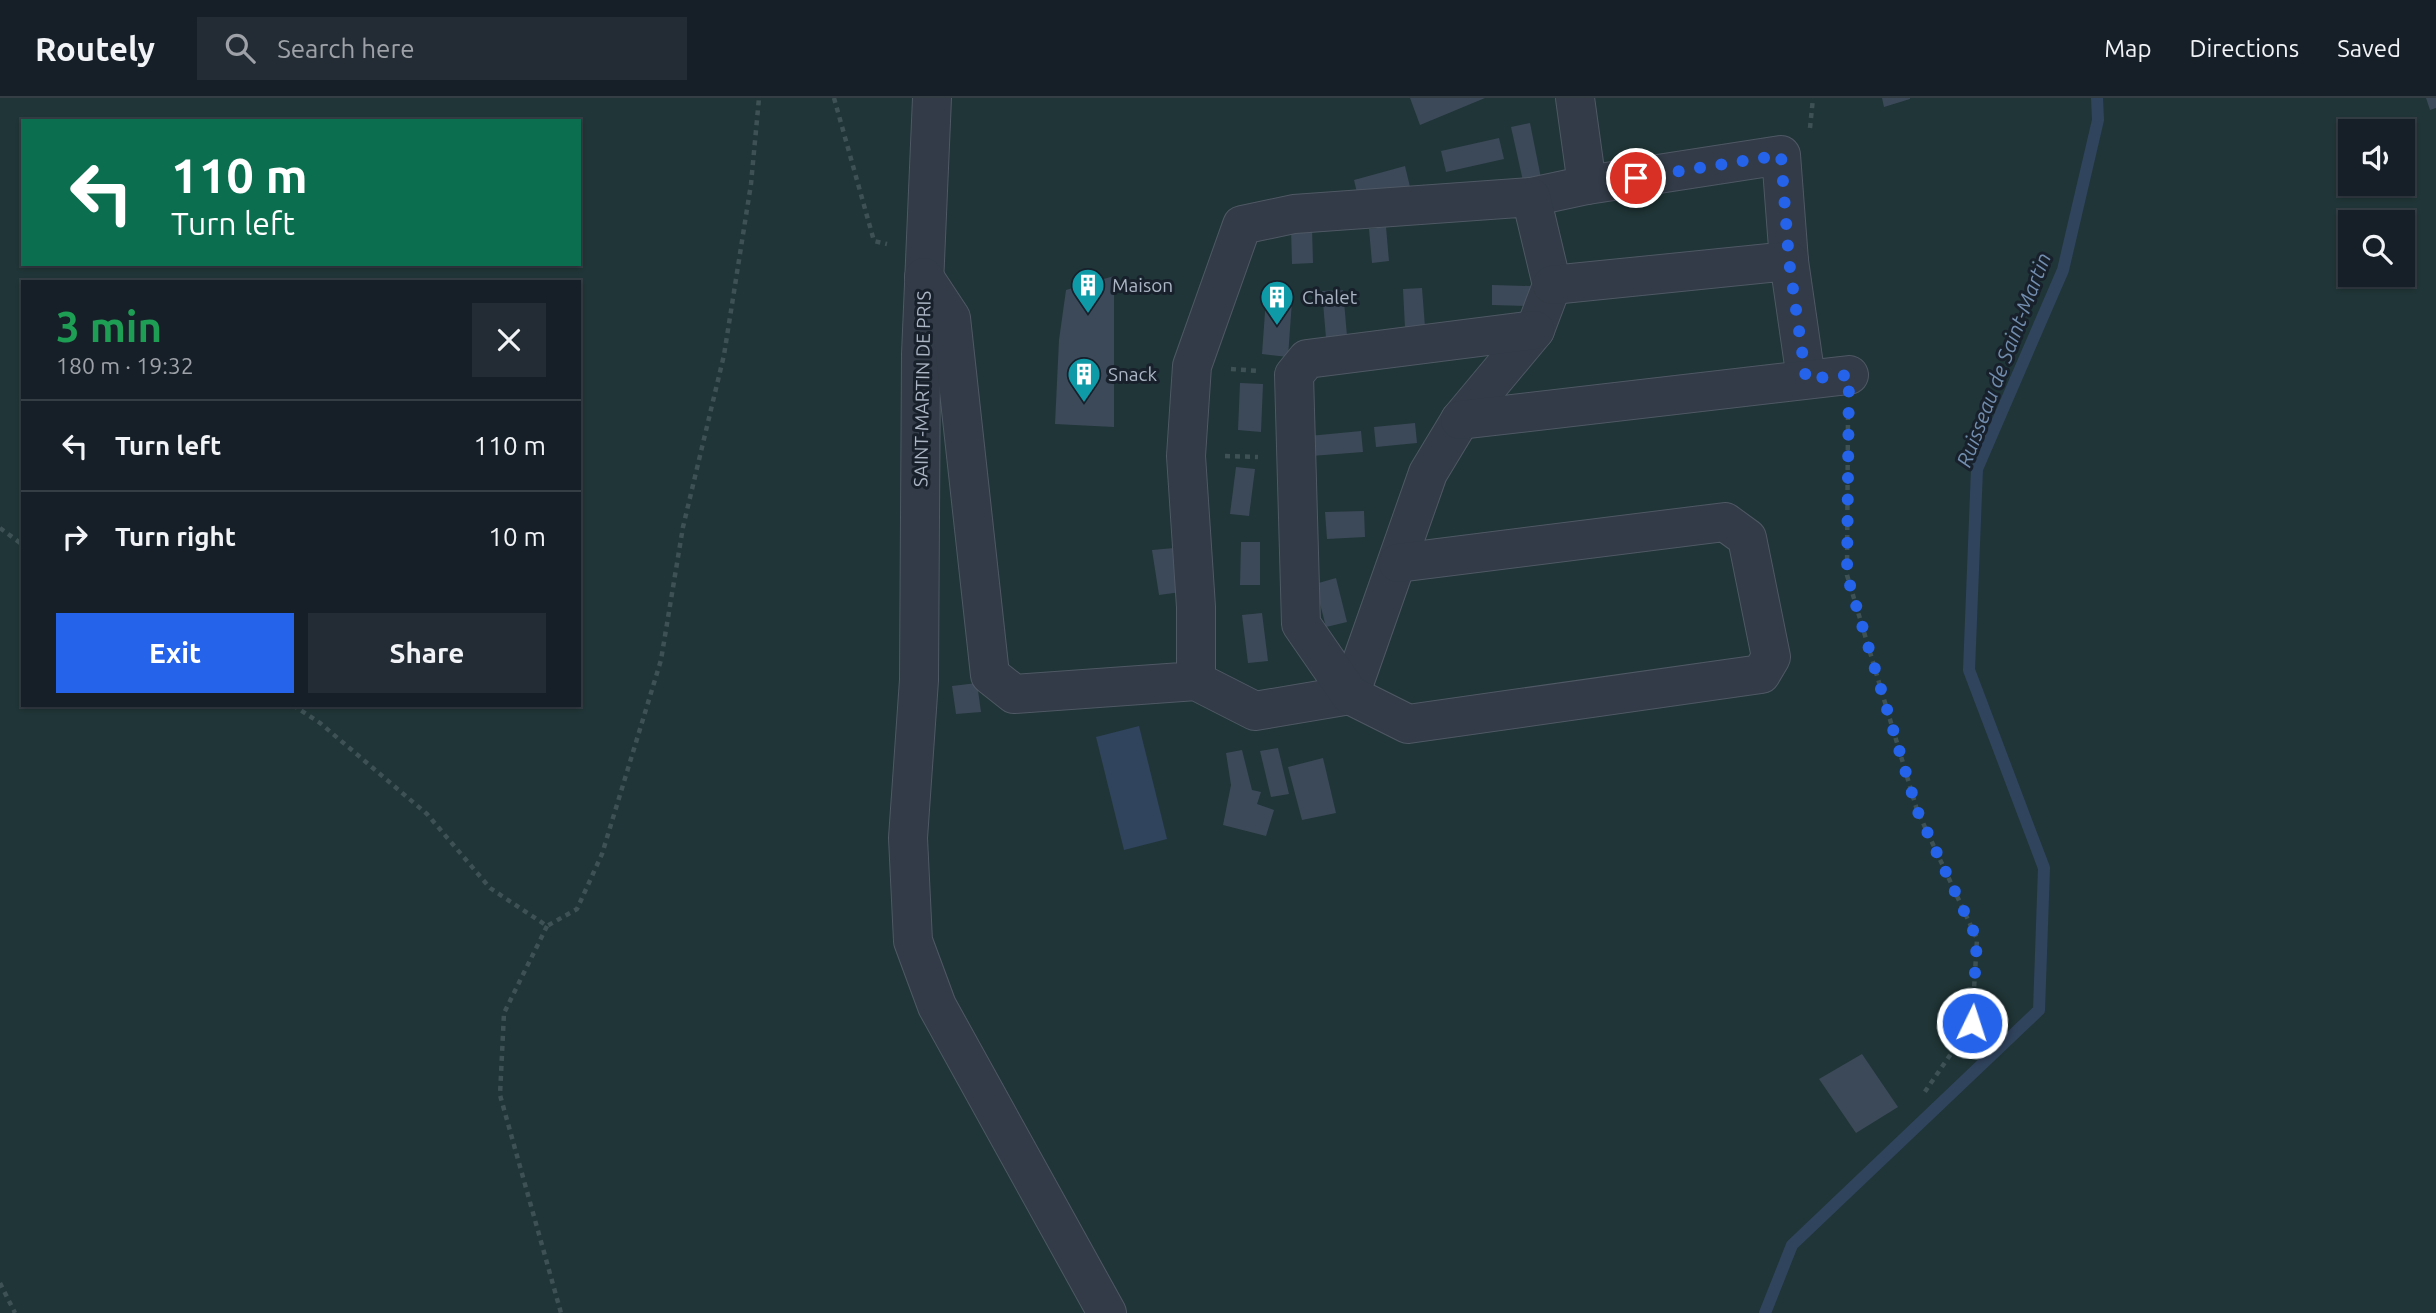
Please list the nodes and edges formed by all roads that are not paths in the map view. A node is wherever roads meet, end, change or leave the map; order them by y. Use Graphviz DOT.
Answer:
graph roads {
  1 [pos="932,98"];
  2 [pos="1575,98"];
  3 [pos="1587,185"];
  4 [pos="1531,197"];
  5 [pos="1789,261"];
  6 [pos="925,265"];
  7 [pos="1552,285"];
  8 [pos="1535,330"];
  9 [pos="1849,375"];
  10 [pos="1806,379"];
  11 [pos="1460,420"];
  12 [pos="1398,563"];
  13 [pos="1196,681"];
  14 [pos="1350,695"];
  15 [pos="1107,1313"];
  1 -- 6 [label="street, SAINT-MARTIN DE PRIS"];
  2 -- 3 [label="street"];
  3 -- 4 [label="street"];
  3 -- 5 [label="street"];
  4 -- 7 [label="street"];
  4 -- 13 [label="street"];
  5 -- 7 [label="street"];
  5 -- 10 [label="street"];
  6 -- 13 [label="street"];
  6 -- 15 [label="street, SAINT-MARTIN DE PRIS"];
  7 -- 8 [label="street"];
  8 -- 11 [label="street"];
  8 -- 14 [label="street"];
  9 -- 10 [label="street"];
  10 -- 11 [label="street"];
  11 -- 12 [label="street"];
  12 -- 14 [label="street"];
  12 -- 14 [label="street"];
  13 -- 14 [label="street"];
}
